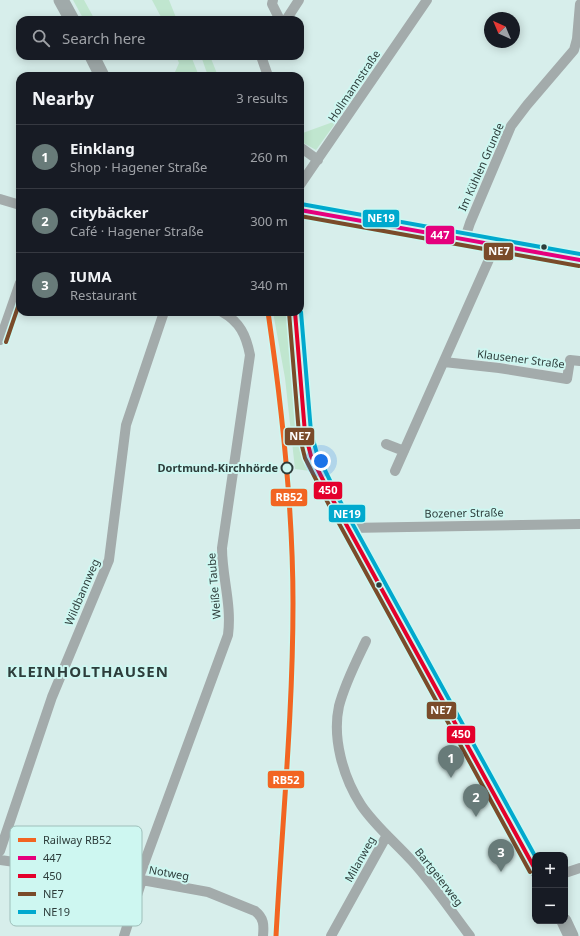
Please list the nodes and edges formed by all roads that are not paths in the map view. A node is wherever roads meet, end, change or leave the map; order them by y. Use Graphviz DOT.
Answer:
graph roads {
  1 [pos="61,0"];
  2 [pos="273,0"];
  3 [pos="299,0"];
  4 [pos="427,0"];
  5 [pos="580,4"];
  6 [pos="70,16"];
  7 [pos="278,16"];
  8 [pos="289,16"];
  9 [pos="94,60"];
  10 [pos="262,60"];
  11 [pos="100,72"];
  12 [pos="267,72"];
  13 [pos="304,150"];
  14 [pos="318,160"];
  15 [pos="304,179"];
  16 [pos="0,199"];
  17 [pos="16,204"];
  18 [pos="304,211"];
  19 [pos="464,241"];
  20 [pos="495,246"];
  21 [pos="580,260"];
  22 [pos="16,294"];
  23 [pos="163,316"];
  24 [pos="227,316"];
  25 [pos="295,316"];
  26 [pos="0,340"];
  27 [pos="580,361"];
  28 [pos="444,362"];
  29 [pos="386,444"];
  30 [pos="404,451"];
  31 [pos="395,471"];
  32 [pos="580,524"];
  33 [pos="349,528"];
  34 [pos="366,641"];
  35 [pos="387,835"];
  36 [pos="0,851"];
  37 [pos="0,860"];
  38 [pos="10,861"];
  39 [pos="532,864"];
  40 [pos="580,868"];
  41 [pos="568,872"];
  42 [pos="142,874"];
  43 [pos="142,880"];
  44 [pos="566,924"];
  45 [pos="127,926"];
  46 [pos="124,936"];
  47 [pos="263,936"];
  48 [pos="331,936"];
  49 [pos="470,936"];
  50 [pos="572,936"];
  1 -- 6 [label="main road"];
  2 -- 7 [label="street"];
  3 -- 8 [label="street"];
  4 -- 14 [label="street, Hollmannstraße"];
  5 -- 19 [label="street, Im Kühlen Grunde"];
  9 -- 11 [label="main road"];
  10 -- 12 [label="street"];
  13 -- 14 [label="street"];
  14 -- 15 [label="street, Hollmannstraße"];
  16 -- 17 [label="street"];
  18 -- 19 [label="main road"];
  19 -- 20 [label="main road"];
  20 -- 21 [label="main road"];
  20 -- 28 [label="street"];
  22 -- 26 [label="street"];
  23 -- 36 [label="street, Wildbannweg"];
  24 -- 42 [label="street, Weiße Taube"];
  25 -- 33 [label="main road"];
  27 -- 28 [label="street, Klausener Straße"];
  28 -- 30 [label="street"];
  29 -- 30 [label="street"];
  30 -- 31 [label="street"];
  32 -- 33 [label="street, Bozener Straße"];
  33 -- 39 [label="main road"];
  34 -- 35 [label="street, Milanweg"];
  35 -- 48 [label="street, Milanweg"];
  35 -- 49 [label="street, Bartgeierweg"];
  37 -- 38 [label="street, Notweg"];
  40 -- 41 [label="street"];
  43 -- 47 [label="street, Notweg"];
  44 -- 50 [label="main road"];
  45 -- 46 [label="street, Weiße Taube"];
}
